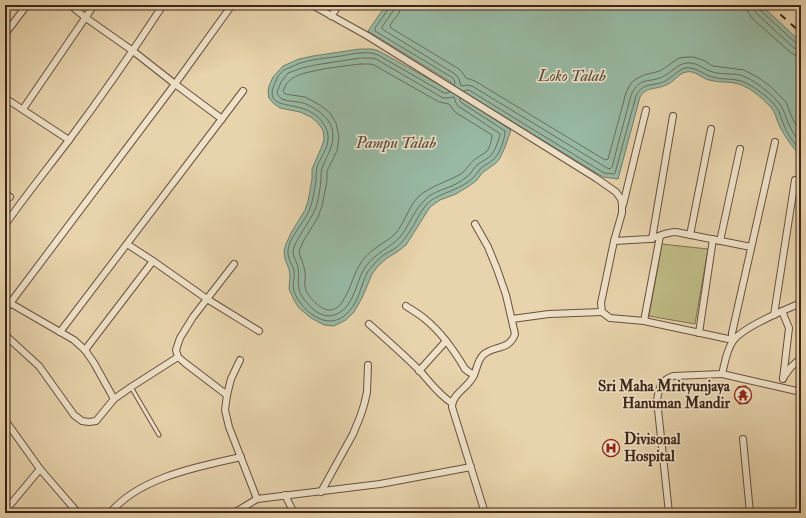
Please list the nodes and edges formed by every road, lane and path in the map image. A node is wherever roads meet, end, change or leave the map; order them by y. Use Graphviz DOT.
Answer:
graph roads {
  1 [pos="27,5"];
  2 [pos="70,5"];
  3 [pos="94,5"];
  4 [pos="163,5"];
  5 [pos="232,5"];
  6 [pos="312,5"];
  7 [pos="339,5"];
  8 [pos="332,16"];
  9 [pos="86,18"];
  10 [pos="5,34"];
  11 [pos="133,51"];
  12 [pos="175,84"];
  13 [pos="243,91"];
  14 [pos="5,98"];
  15 [pos="24,109"];
  16 [pos="646,110"];
  17 [pos="673,116"];
  18 [pos="222,119"];
  19 [pos="711,129"];
  20 [pos="69,140"];
  21 [pos="775,142"];
  22 [pos="740,149"];
  23 [pos="795,180"];
  24 [pos="622,213"];
  25 [pos="475,224"];
  26 [pos="5,225"];
  27 [pos="690,235"];
  28 [pos="660,236"];
  29 [pos="652,239"];
  30 [pos="713,239"];
  31 [pos="614,241"];
  32 [pos="720,241"];
  33 [pos="127,244"];
  34 [pos="751,247"];
  35 [pos="153,261"];
  36 [pos="234,264"];
  37 [pos="207,299"];
  38 [pos="8,301"];
  39 [pos="801,304"];
  40 [pos="406,306"];
  41 [pos="5,310"];
  42 [pos="782,311"];
  43 [pos="602,312"];
  44 [pos="774,315"];
  45 [pos="512,319"];
  46 [pos="644,321"];
  47 [pos="369,324"];
  48 [pos="260,330"];
  49 [pos="60,332"];
  50 [pos="698,333"];
  51 [pos="5,335"];
  52 [pos="733,340"];
  53 [pos="446,341"];
  54 [pos="85,350"];
  55 [pos="178,357"];
  56 [pos="801,358"];
  57 [pos="240,360"];
  58 [pos="368,365"];
  59 [pos="419,371"];
  60 [pos="722,374"];
  61 [pos="474,375"];
  62 [pos="783,379"];
  63 [pos="131,387"];
  64 [pos="779,387"];
  65 [pos="801,392"];
  66 [pos="227,395"];
  67 [pos="114,400"];
  68 [pos="452,403"];
  69 [pos="5,420"];
  70 [pos="159,435"];
  71 [pos="743,439"];
  72 [pos="241,457"];
  73 [pos="471,467"];
  74 [pos="40,469"];
  75 [pos="321,492"];
  76 [pos="286,495"];
  77 [pos="257,499"];
  78 [pos="5,511"];
  79 [pos="78,513"];
  80 [pos="110,513"];
  81 [pos="234,513"];
  82 [pos="294,513"];
  83 [pos="485,513"];
  84 [pos="668,513"];
  85 [pos="750,513"];
  1 -- 10 [label="street"];
  2 -- 9 [label="street"];
  3 -- 9 [label="street"];
  4 -- 11 [label="street"];
  5 -- 12 [label="street"];
  6 -- 8 [label="street"];
  7 -- 8 [label="street"];
  8 -- 24 [label="street"];
  9 -- 11 [label="street"];
  9 -- 15 [label="street"];
  11 -- 12 [label="street"];
  11 -- 20 [label="street"];
  12 -- 18 [label="street"];
  12 -- 38 [label="street"];
  13 -- 18 [label="street"];
  14 -- 15 [label="street"];
  15 -- 20 [label="street"];
  16 -- 24 [label="street"];
  17 -- 29 [label="street"];
  18 -- 33 [label="street"];
  19 -- 27 [label="street"];
  20 -- 26 [label="street"];
  21 -- 34 [label="street"];
  22 -- 32 [label="street"];
  23 -- 44 [label="street"];
  24 -- 31 [label="street"];
  25 -- 45 [label="street"];
  27 -- 28 [label="street"];
  27 -- 30 [label="street"];
  28 -- 29 [label="street"];
  28 -- 46 [label="street"];
  29 -- 31 [label="street"];
  30 -- 32 [label="street"];
  30 -- 50 [label="street"];
  31 -- 43 [label="street"];
  32 -- 34 [label="street"];
  33 -- 35 [label="street"];
  33 -- 49 [label="street"];
  34 -- 52 [label="street"];
  35 -- 37 [label="street"];
  35 -- 54 [label="street"];
  36 -- 37 [label="street"];
  37 -- 48 [label="street"];
  37 -- 55 [label="street"];
  38 -- 41 [label="street"];
  38 -- 49 [label="street"];
  39 -- 42 [label="street"];
  40 -- 53 [label="street"];
  42 -- 44 [label="street"];
  42 -- 62 [label="street"];
  43 -- 45 [label="street"];
  43 -- 46 [label="street"];
  44 -- 52 [label="street"];
  45 -- 61 [label="street"];
  46 -- 50 [label="street"];
  47 -- 59 [label="street"];
  49 -- 54 [label="street"];
  50 -- 52 [label="street"];
  51 -- 67 [label="street"];
  52 -- 60 [label="street"];
  53 -- 59 [label="street"];
  53 -- 61 [label="street"];
  54 -- 67 [label="street"];
  55 -- 63 [label="street"];
  55 -- 66 [label="street"];
  56 -- 62 [label="street"];
  57 -- 66 [label="street"];
  58 -- 75 [label="street"];
  59 -- 68 [label="street"];
  60 -- 64 [label="street"];
  60 -- 84 [label="street"];
  61 -- 68 [label="street"];
  62 -- 64 [label="street"];
  63 -- 67 [label="street"];
  63 -- 70 [label="lane"];
  64 -- 65 [label="street"];
  66 -- 72 [label="street"];
  68 -- 73 [label="street"];
  69 -- 74 [label="street"];
  71 -- 85 [label="street"];
  72 -- 77 [label="street"];
  72 -- 80 [label="street"];
  73 -- 75 [label="street"];
  73 -- 83 [label="street"];
  74 -- 78 [label="street"];
  74 -- 79 [label="street"];
  75 -- 76 [label="street"];
  76 -- 77 [label="street"];
  76 -- 82 [label="street"];
  77 -- 81 [label="street"];
}
